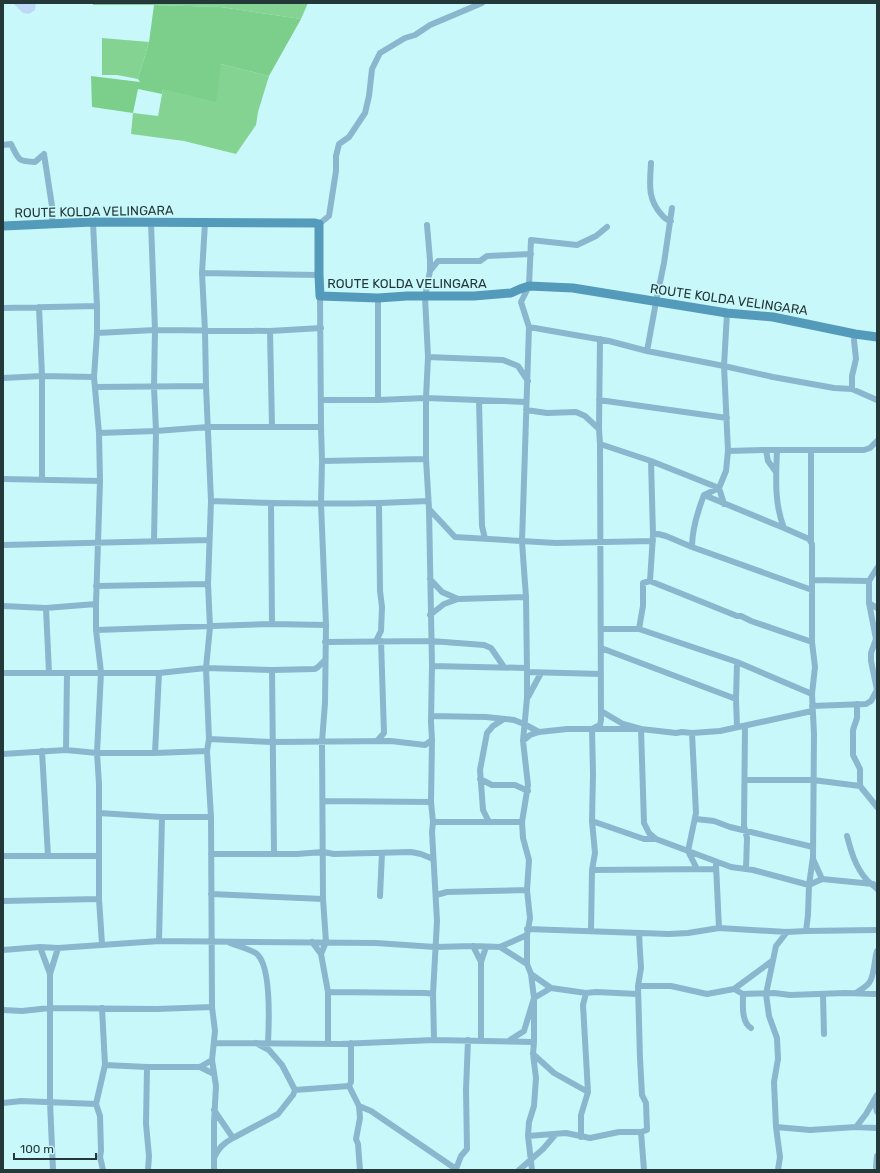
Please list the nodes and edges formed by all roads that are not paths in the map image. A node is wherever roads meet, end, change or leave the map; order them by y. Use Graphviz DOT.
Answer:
graph roads {
  1 [pos="482,3"];
  2 [pos="3,145"];
  3 [pos="651,163"];
  4 [pos="672,208"];
  5 [pos="671,221"];
  6 [pos="93,222"];
  7 [pos="151,223"];
  8 [pos="205,223"];
  9 [pos="52,224"];
  10 [pos="320,224"];
  11 [pos="427,224"];
  12 [pos="3,226"];
  13 [pos="607,227"];
  14 [pos="531,254"];
  15 [pos="430,271"];
  16 [pos="202,272"];
  17 [pos="319,275"];
  18 [pos="529,286"];
  19 [pos="320,296"];
  20 [pos="426,297"];
  21 [pos="378,298"];
  22 [pos="656,302"];
  23 [pos="97,306"];
  24 [pos="39,307"];
  25 [pos="3,308"];
  26 [pos="726,313"];
  27 [pos="529,327"];
  28 [pos="321,328"];
  29 [pos="155,330"];
  30 [pos="205,331"];
  31 [pos="270,331"];
  32 [pos="97,333"];
  33 [pos="855,334"];
  34 [pos="877,337"];
  35 [pos="600,339"];
  36 [pos="647,351"];
  37 [pos="428,357"];
  38 [pos="724,366"];
  39 [pos="42,376"];
  40 [pos="94,376"];
  41 [pos="3,378"];
  42 [pos="528,381"];
  43 [pos="206,386"];
  44 [pos="96,387"];
  45 [pos="154,387"];
  46 [pos="852,389"];
  47 [pos="426,398"];
  48 [pos="321,400"];
  49 [pos="378,400"];
  50 [pos="479,400"];
  51 [pos="599,400"];
  52 [pos="877,400"];
  53 [pos="526,402"];
  54 [pos="526,410"];
  55 [pos="727,418"];
  56 [pos="208,427"];
  57 [pos="272,427"];
  58 [pos="321,427"];
  59 [pos="599,429"];
  60 [pos="156,431"];
  61 [pos="99,433"];
  62 [pos="877,441"];
  63 [pos="600,444"];
  64 [pos="766,450"];
  65 [pos="777,450"];
  66 [pos="811,450"];
  67 [pos="728,451"];
  68 [pos="426,459"];
  69 [pos="322,461"];
  70 [pos="651,461"];
  71 [pos="776,472"];
  72 [pos="3,479"];
  73 [pos="42,479"];
  74 [pos="100,481"];
  75 [pos="719,488"];
  76 [pos="704,495"];
  77 [pos="211,501"];
  78 [pos="428,501"];
  79 [pos="270,503"];
  80 [pos="321,504"];
  81 [pos="379,504"];
  82 [pos="724,504"];
  83 [pos="428,509"];
  84 [pos="482,526"];
  85 [pos="784,528"];
  86 [pos="692,536"];
  87 [pos="475,538"];
  88 [pos="653,538"];
  89 [pos="485,539"];
  90 [pos="209,540"];
  91 [pos="811,541"];
  92 [pos="97,542"];
  93 [pos="154,542"];
  94 [pos="522,542"];
  95 [pos="601,543"];
  96 [pos="684,544"];
  97 [pos="3,545"];
  98 [pos="692,547"];
  99 [pos="877,568"];
  100 [pos="430,579"];
  101 [pos="812,580"];
  102 [pos="650,581"];
  103 [pos="869,581"];
  104 [pos="208,584"];
  105 [pos="96,586"];
  106 [pos="812,590"];
  107 [pos="526,597"];
  108 [pos="458,599"];
  109 [pos="869,603"];
  110 [pos="96,604"];
  111 [pos="3,606"];
  112 [pos="46,608"];
  113 [pos="877,608"];
  114 [pos="430,615"];
  115 [pos="272,624"];
  116 [pos="326,625"];
  117 [pos="210,627"];
  118 [pos="601,629"];
  119 [pos="639,629"];
  120 [pos="96,630"];
  121 [pos="381,631"];
  122 [pos="381,641"];
  123 [pos="431,641"];
  124 [pos="325,642"];
  125 [pos="812,642"];
  126 [pos="601,648"];
  127 [pos="325,660"];
  128 [pos="737,662"];
  129 [pos="432,666"];
  130 [pos="206,668"];
  131 [pos="504,668"];
  132 [pos="272,670"];
  133 [pos="527,670"];
  134 [pos="101,672"];
  135 [pos="3,673"];
  136 [pos="48,673"];
  137 [pos="67,673"];
  138 [pos="158,673"];
  139 [pos="541,673"];
  140 [pos="602,674"];
  141 [pos="812,694"];
  142 [pos="527,698"];
  143 [pos="736,699"];
  144 [pos="857,704"];
  145 [pos="812,709"];
  146 [pos="601,711"];
  147 [pos="431,716"];
  148 [pos="504,719"];
  149 [pos="524,724"];
  150 [pos="745,726"];
  151 [pos="736,727"];
  152 [pos="592,729"];
  153 [pos="641,729"];
  154 [pos="539,732"];
  155 [pos="384,733"];
  156 [pos="692,733"];
  157 [pos="209,739"];
  158 [pos="432,740"];
  159 [pos="377,741"];
  160 [pos="390,741"];
  161 [pos="523,741"];
  162 [pos="272,742"];
  163 [pos="322,742"];
  164 [pos="66,750"];
  165 [pos="42,751"];
  166 [pos="207,751"];
  167 [pos="97,753"];
  168 [pos="155,753"];
  169 [pos="3,754"];
  170 [pos="480,779"];
  171 [pos="745,780"];
  172 [pos="813,780"];
  173 [pos="489,784"];
  174 [pos="860,786"];
  175 [pos="482,788"];
  176 [pos="528,791"];
  177 [pos="323,801"];
  178 [pos="431,802"];
  179 [pos="877,807"];
  180 [pos="483,810"];
  181 [pos="99,813"];
  182 [pos="162,817"];
  183 [pos="211,817"];
  184 [pos="696,819"];
  185 [pos="592,821"];
  186 [pos="433,822"];
  187 [pos="490,822"];
  188 [pos="522,822"];
  189 [pos="473,823"];
  190 [pos="746,830"];
  191 [pos="649,833"];
  192 [pos="847,836"];
  193 [pos="644,839"];
  194 [pos="656,839"];
  195 [pos="813,847"];
  196 [pos="688,851"];
  197 [pos="323,852"];
  198 [pos="274,853"];
  199 [pos="382,853"];
  200 [pos="211,854"];
  201 [pos="3,856"];
  202 [pos="48,856"];
  203 [pos="99,856"];
  204 [pos="813,857"];
  205 [pos="433,859"];
  206 [pos="715,862"];
  207 [pos="697,869"];
  208 [pos="716,869"];
  209 [pos="746,869"];
  210 [pos="592,870"];
  211 [pos="822,879"];
  212 [pos="436,885"];
  213 [pos="809,885"];
  214 [pos="875,887"];
  215 [pos="527,890"];
  216 [pos="447,892"];
  217 [pos="211,894"];
  218 [pos="436,895"];
  219 [pos="380,896"];
  220 [pos="99,899"];
  221 [pos="323,899"];
  222 [pos="3,901"];
  223 [pos="719,928"];
  224 [pos="806,930"];
  225 [pos="877,930"];
  226 [pos="592,931"];
  227 [pos="527,932"];
  228 [pos="639,932"];
  229 [pos="787,932"];
  230 [pos="159,940"];
  231 [pos="211,940"];
  232 [pos="227,942"];
  233 [pos="312,942"];
  234 [pos="326,942"];
  235 [pos="102,944"];
  236 [pos="472,946"];
  237 [pos="40,947"];
  238 [pos="435,947"];
  239 [pos="486,947"];
  240 [pos="500,947"];
  241 [pos="58,948"];
  242 [pos="3,950"];
  243 [pos="877,951"];
  244 [pos="322,954"];
  245 [pos="772,961"];
  246 [pos="481,962"];
  247 [pos="527,964"];
  248 [pos="50,974"];
  249 [pos="531,974"];
  250 [pos="638,986"];
  251 [pos="551,988"];
  252 [pos="734,989"];
  253 [pos="328,992"];
  254 [pos="586,993"];
  255 [pos="856,993"];
  256 [pos="433,994"];
  257 [pos="638,994"];
  258 [pos="742,994"];
  259 [pos="766,994"];
  260 [pos="877,994"];
  261 [pos="823,995"];
  262 [pos="534,998"];
  263 [pos="212,1007"];
  264 [pos="50,1008"];
  265 [pos="102,1008"];
  266 [pos="5,1011"];
  267 [pos="3,1016"];
  268 [pos="750,1028"];
  269 [pos="824,1034"];
  270 [pos="434,1040"];
  271 [pos="468,1040"];
  272 [pos="481,1040"];
  273 [pos="508,1041"];
  274 [pos="534,1042"];
  275 [pos="214,1043"];
  276 [pos="255,1043"];
  277 [pos="268,1043"];
  278 [pos="328,1043"];
  279 [pos="351,1043"];
  280 [pos="533,1054"];
  281 [pos="212,1060"];
  282 [pos="105,1065"];
  283 [pos="148,1067"];
  284 [pos="200,1067"];
  285 [pos="214,1074"];
  286 [pos="349,1086"];
  287 [pos="295,1090"];
  288 [pos="588,1092"];
  289 [pos="877,1095"];
  290 [pos="50,1102"];
  291 [pos="3,1103"];
  292 [pos="96,1104"];
  293 [pos="359,1106"];
  294 [pos="214,1110"];
  295 [pos="877,1112"];
  296 [pos="776,1127"];
  297 [pos="856,1127"];
  298 [pos="877,1128"];
  299 [pos="642,1132"];
  300 [pos="554,1135"];
  301 [pos="528,1136"];
  302 [pos="581,1137"];
  303 [pos="233,1138"];
  304 [pos="877,1156"];
  305 [pos="214,1158"];
  306 [pos="532,1158"];
  307 [pos="876,1167"];
  308 [pos="456,1169"];
  309 [pos="53,1170"];
  310 [pos="103,1170"];
  311 [pos="148,1170"];
  312 [pos="214,1170"];
  313 [pos="360,1170"];
  314 [pos="519,1170"];
  315 [pos="532,1170"];
  316 [pos="644,1170"];
  317 [pos="778,1170"];
  1 -- 10 [label="street"];
  2 -- 9 [label="street"];
  3 -- 5 [label="street"];
  4 -- 5 [label="street"];
  5 -- 22 [label="street"];
  6 -- 7 [label="main road, ROUTE KOLDA VELINGARA"];
  6 -- 9 [label="main road, ROUTE KOLDA VELINGARA"];
  6 -- 23 [label="street"];
  7 -- 8 [label="main road, ROUTE KOLDA VELINGARA"];
  7 -- 29 [label="street"];
  8 -- 10 [label="main road, ROUTE KOLDA VELINGARA"];
  8 -- 16 [label="street"];
  9 -- 12 [label="main road, ROUTE KOLDA VELINGARA"];
  10 -- 17 [label="main road, ROUTE KOLDA VELINGARA"];
  11 -- 15 [label="street"];
  13 -- 14 [label="street"];
  14 -- 15 [label="street"];
  14 -- 18 [label="street"];
  15 -- 20 [label="street"];
  16 -- 17 [label="street"];
  16 -- 30 [label="street"];
  17 -- 19 [label="main road, ROUTE KOLDA VELINGARA"];
  18 -- 20 [label="main road, ROUTE KOLDA VELINGARA"];
  18 -- 22 [label="main road, ROUTE KOLDA VELINGARA"];
  18 -- 27 [label="street"];
  19 -- 21 [label="main road, ROUTE KOLDA VELINGARA"];
  19 -- 28 [label="street"];
  20 -- 21 [label="main road, ROUTE KOLDA VELINGARA"];
  20 -- 37 [label="street"];
  21 -- 49 [label="street"];
  22 -- 26 [label="main road, ROUTE KOLDA VELINGARA"];
  22 -- 36 [label="street"];
  23 -- 24 [label="street"];
  23 -- 32 [label="street"];
  24 -- 25 [label="street"];
  24 -- 39 [label="street"];
  26 -- 33 [label="main road, ROUTE KOLDA VELINGARA"];
  26 -- 38 [label="street"];
  27 -- 35 [label="street"];
  27 -- 42 [label="street"];
  28 -- 31 [label="street"];
  28 -- 48 [label="street"];
  29 -- 30 [label="street"];
  29 -- 32 [label="street"];
  29 -- 45 [label="street"];
  30 -- 31 [label="street"];
  30 -- 43 [label="street"];
  31 -- 57 [label="street"];
  32 -- 40 [label="street"];
  33 -- 34 [label="main road, ROUTE KOLDA VELINGARA"];
  33 -- 46 [label="street"];
  35 -- 36 [label="street"];
  35 -- 51 [label="street"];
  36 -- 38 [label="street"];
  37 -- 42 [label="street"];
  37 -- 47 [label="street"];
  38 -- 46 [label="street"];
  38 -- 55 [label="street"];
  39 -- 40 [label="street"];
  39 -- 41 [label="street"];
  39 -- 73 [label="street"];
  40 -- 44 [label="street"];
  42 -- 53 [label="street"];
  43 -- 45 [label="street"];
  43 -- 56 [label="street"];
  44 -- 45 [label="street"];
  44 -- 61 [label="street"];
  45 -- 60 [label="street"];
  46 -- 52 [label="street"];
  47 -- 49 [label="street"];
  47 -- 50 [label="street"];
  47 -- 68 [label="street"];
  48 -- 49 [label="street"];
  48 -- 58 [label="street"];
  50 -- 53 [label="street"];
  50 -- 84 [label="street"];
  51 -- 55 [label="street"];
  51 -- 59 [label="street"];
  53 -- 54 [label="street"];
  54 -- 59 [label="street"];
  54 -- 94 [label="street"];
  55 -- 67 [label="street"];
  56 -- 57 [label="street"];
  56 -- 60 [label="street"];
  56 -- 77 [label="street"];
  57 -- 58 [label="street"];
  58 -- 69 [label="street"];
  59 -- 63 [label="street"];
  60 -- 61 [label="street"];
  60 -- 93 [label="street"];
  61 -- 74 [label="street"];
  62 -- 66 [label="street"];
  63 -- 70 [label="street"];
  63 -- 95 [label="street"];
  64 -- 65 [label="street"];
  64 -- 67 [label="street"];
  64 -- 71 [label="street"];
  65 -- 66 [label="street"];
  65 -- 71 [label="street"];
  66 -- 91 [label="street"];
  67 -- 75 [label="street"];
  68 -- 69 [label="street"];
  68 -- 78 [label="street"];
  69 -- 80 [label="street"];
  70 -- 75 [label="street"];
  70 -- 88 [label="street"];
  71 -- 85 [label="street"];
  72 -- 73 [label="street"];
  73 -- 74 [label="street"];
  74 -- 92 [label="street"];
  75 -- 76 [label="street"];
  75 -- 82 [label="street"];
  76 -- 82 [label="street"];
  76 -- 86 [label="street"];
  77 -- 79 [label="street"];
  77 -- 90 [label="street"];
  78 -- 81 [label="street"];
  78 -- 83 [label="street"];
  79 -- 80 [label="street"];
  79 -- 115 [label="street"];
  80 -- 81 [label="street"];
  80 -- 116 [label="street"];
  81 -- 121 [label="street"];
  82 -- 85 [label="street"];
  83 -- 87 [label="street"];
  83 -- 100 [label="street"];
  84 -- 87 [label="street"];
  84 -- 89 [label="street"];
  85 -- 91 [label="street"];
  86 -- 96 [label="street"];
  86 -- 98 [label="street"];
  87 -- 89 [label="street"];
  88 -- 95 [label="street"];
  88 -- 96 [label="street"];
  88 -- 102 [label="street"];
  89 -- 94 [label="street"];
  90 -- 93 [label="street"];
  90 -- 104 [label="street"];
  91 -- 101 [label="street"];
  92 -- 93 [label="street"];
  92 -- 97 [label="street"];
  92 -- 105 [label="street"];
  94 -- 95 [label="street"];
  94 -- 107 [label="street"];
  95 -- 118 [label="street"];
  96 -- 98 [label="street"];
  98 -- 106 [label="street"];
  99 -- 103 [label="street"];
  100 -- 108 [label="street"];
  100 -- 114 [label="street"];
  101 -- 103 [label="street"];
  101 -- 106 [label="street"];
  102 -- 119 [label="street"];
  102 -- 125 [label="street"];
  103 -- 109 [label="street"];
  104 -- 105 [label="street"];
  104 -- 117 [label="street"];
  105 -- 110 [label="street"];
  106 -- 125 [label="street"];
  107 -- 108 [label="street"];
  107 -- 133 [label="street"];
  108 -- 114 [label="street"];
  109 -- 113 [label="street"];
  109 -- 144 [label="street"];
  110 -- 112 [label="street"];
  110 -- 120 [label="street"];
  111 -- 112 [label="street"];
  112 -- 136 [label="street"];
  114 -- 123 [label="street"];
  115 -- 116 [label="street"];
  115 -- 117 [label="street"];
  116 -- 124 [label="street"];
  117 -- 120 [label="street"];
  117 -- 130 [label="street"];
  118 -- 119 [label="street"];
  118 -- 126 [label="street"];
  119 -- 128 [label="street"];
  120 -- 134 [label="street"];
  121 -- 122 [label="street"];
  121 -- 122 [label="street"];
  122 -- 123 [label="street"];
  122 -- 124 [label="street"];
  122 -- 155 [label="street"];
  123 -- 129 [label="street"];
  123 -- 131 [label="street"];
  124 -- 127 [label="street"];
  125 -- 141 [label="street"];
  126 -- 140 [label="street"];
  126 -- 143 [label="street"];
  127 -- 132 [label="street"];
  127 -- 163 [label="street"];
  128 -- 141 [label="street"];
  128 -- 143 [label="street"];
  129 -- 131 [label="street"];
  129 -- 147 [label="street"];
  130 -- 132 [label="street"];
  130 -- 138 [label="street"];
  130 -- 157 [label="street"];
  131 -- 133 [label="street"];
  132 -- 162 [label="street"];
  133 -- 139 [label="street"];
  133 -- 142 [label="street"];
  134 -- 137 [label="street"];
  134 -- 138 [label="street"];
  134 -- 167 [label="street"];
  135 -- 136 [label="street"];
  136 -- 137 [label="street"];
  137 -- 164 [label="street"];
  138 -- 168 [label="street"];
  139 -- 140 [label="street"];
  139 -- 142 [label="street"];
  140 -- 146 [label="street"];
  141 -- 145 [label="street"];
  142 -- 149 [label="street"];
  143 -- 151 [label="street"];
  144 -- 145 [label="street"];
  144 -- 174 [label="street"];
  145 -- 150 [label="street"];
  145 -- 172 [label="street"];
  146 -- 152 [label="street"];
  146 -- 153 [label="street"];
  147 -- 148 [label="street"];
  147 -- 158 [label="street"];
  148 -- 149 [label="street"];
  148 -- 170 [label="street"];
  149 -- 154 [label="street"];
  149 -- 161 [label="street"];
  150 -- 151 [label="street"];
  150 -- 171 [label="street"];
  151 -- 156 [label="street"];
  152 -- 153 [label="street"];
  152 -- 154 [label="street"];
  152 -- 185 [label="street"];
  153 -- 156 [label="street"];
  153 -- 191 [label="street"];
  154 -- 161 [label="street"];
  155 -- 159 [label="street"];
  155 -- 160 [label="street"];
  156 -- 184 [label="street"];
  157 -- 162 [label="street"];
  157 -- 166 [label="street"];
  158 -- 160 [label="street"];
  158 -- 178 [label="street"];
  159 -- 160 [label="street"];
  159 -- 163 [label="street"];
  161 -- 176 [label="street"];
  162 -- 163 [label="street"];
  162 -- 198 [label="street"];
  163 -- 177 [label="street"];
  164 -- 165 [label="street"];
  164 -- 167 [label="street"];
  165 -- 169 [label="street"];
  165 -- 202 [label="street"];
  166 -- 168 [label="street"];
  166 -- 183 [label="street"];
  167 -- 168 [label="street"];
  167 -- 181 [label="street"];
  170 -- 173 [label="street"];
  170 -- 175 [label="street"];
  171 -- 172 [label="street"];
  171 -- 190 [label="street"];
  172 -- 174 [label="street"];
  172 -- 195 [label="street"];
  173 -- 175 [label="street"];
  173 -- 176 [label="street"];
  174 -- 179 [label="street"];
  175 -- 180 [label="street"];
  176 -- 188 [label="street"];
  177 -- 178 [label="street"];
  177 -- 197 [label="street"];
  178 -- 186 [label="street"];
  180 -- 187 [label="street"];
  180 -- 189 [label="street"];
  181 -- 182 [label="street"];
  181 -- 203 [label="street"];
  182 -- 183 [label="street"];
  182 -- 230 [label="street"];
  183 -- 200 [label="street"];
  184 -- 190 [label="street"];
  184 -- 196 [label="street"];
  185 -- 193 [label="street"];
  185 -- 210 [label="street"];
  186 -- 189 [label="street"];
  186 -- 205 [label="street"];
  187 -- 188 [label="street"];
  187 -- 189 [label="street"];
  188 -- 215 [label="street"];
  190 -- 195 [label="street"];
  190 -- 209 [label="street"];
  191 -- 193 [label="street"];
  191 -- 194 [label="street"];
  192 -- 214 [label="street"];
  193 -- 194 [label="street"];
  194 -- 196 [label="street"];
  195 -- 204 [label="street"];
  196 -- 206 [label="street"];
  196 -- 207 [label="street"];
  197 -- 198 [label="street"];
  197 -- 199 [label="street"];
  197 -- 221 [label="street"];
  198 -- 200 [label="street"];
  199 -- 205 [label="street"];
  199 -- 219 [label="street"];
  200 -- 217 [label="street"];
  201 -- 202 [label="street"];
  202 -- 203 [label="street"];
  203 -- 220 [label="street"];
  204 -- 211 [label="street"];
  204 -- 213 [label="street"];
  205 -- 212 [label="street"];
  206 -- 208 [label="street"];
  206 -- 209 [label="street"];
  207 -- 208 [label="street"];
  207 -- 210 [label="street"];
  208 -- 223 [label="street"];
  209 -- 213 [label="street"];
  210 -- 226 [label="street"];
  211 -- 213 [label="street"];
  211 -- 214 [label="street"];
  212 -- 216 [label="street"];
  212 -- 218 [label="street"];
  213 -- 224 [label="street"];
  215 -- 216 [label="street"];
  215 -- 227 [label="street"];
  216 -- 218 [label="street"];
  217 -- 221 [label="street"];
  217 -- 231 [label="street"];
  218 -- 238 [label="street"];
  220 -- 222 [label="street"];
  220 -- 235 [label="street"];
  221 -- 234 [label="street"];
  223 -- 228 [label="street"];
  223 -- 229 [label="street"];
  224 -- 225 [label="street"];
  224 -- 229 [label="street"];
  226 -- 227 [label="street"];
  226 -- 228 [label="street"];
  227 -- 240 [label="street"];
  227 -- 247 [label="street"];
  228 -- 250 [label="street"];
  229 -- 245 [label="street"];
  230 -- 231 [label="street"];
  230 -- 235 [label="street"];
  231 -- 232 [label="street"];
  231 -- 263 [label="street"];
  232 -- 233 [label="street"];
  232 -- 277 [label="street"];
  233 -- 234 [label="street"];
  233 -- 244 [label="street"];
  234 -- 238 [label="street"];
  234 -- 244 [label="street"];
  235 -- 241 [label="street"];
  236 -- 238 [label="street"];
  236 -- 239 [label="street"];
  236 -- 246 [label="street"];
  237 -- 241 [label="street"];
  237 -- 242 [label="street"];
  237 -- 248 [label="street"];
  238 -- 256 [label="street"];
  239 -- 240 [label="street"];
  239 -- 246 [label="street"];
  240 -- 247 [label="street"];
  241 -- 248 [label="street"];
  243 -- 255 [label="street"];
  244 -- 253 [label="street"];
  245 -- 252 [label="street"];
  245 -- 259 [label="street"];
  246 -- 272 [label="street"];
  247 -- 249 [label="street"];
  248 -- 264 [label="street"];
  249 -- 251 [label="street"];
  249 -- 262 [label="street"];
  250 -- 252 [label="street"];
  250 -- 257 [label="street"];
  251 -- 254 [label="street"];
  251 -- 262 [label="street"];
  252 -- 258 [label="street"];
  253 -- 256 [label="street"];
  253 -- 278 [label="street"];
  254 -- 257 [label="street"];
  254 -- 288 [label="street"];
  255 -- 260 [label="street"];
  255 -- 261 [label="street"];
  256 -- 270 [label="street"];
  257 -- 299 [label="street"];
  258 -- 259 [label="street"];
  258 -- 268 [label="street"];
  259 -- 261 [label="street"];
  259 -- 296 [label="street"];
  261 -- 269 [label="street"];
  262 -- 273 [label="street"];
  262 -- 274 [label="street"];
  263 -- 265 [label="street"];
  263 -- 275 [label="street"];
  264 -- 265 [label="street"];
  264 -- 266 [label="street"];
  264 -- 290 [label="street"];
  265 -- 282 [label="street"];
  266 -- 267 [label="street"];
  270 -- 271 [label="street"];
  270 -- 279 [label="street"];
  271 -- 272 [label="street"];
  271 -- 308 [label="street"];
  272 -- 273 [label="street"];
  273 -- 274 [label="street"];
  274 -- 280 [label="street"];
  275 -- 276 [label="street"];
  275 -- 281 [label="street"];
  276 -- 277 [label="street"];
  276 -- 287 [label="street"];
  277 -- 278 [label="street"];
  278 -- 279 [label="street"];
  279 -- 286 [label="street"];
  280 -- 288 [label="street"];
  280 -- 301 [label="street"];
  281 -- 284 [label="street"];
  281 -- 285 [label="street"];
  282 -- 283 [label="street"];
  282 -- 292 [label="street"];
  283 -- 284 [label="street"];
  283 -- 311 [label="street"];
  284 -- 285 [label="street"];
  285 -- 294 [label="street"];
  286 -- 287 [label="street"];
  286 -- 293 [label="street"];
  287 -- 303 [label="street"];
  288 -- 302 [label="street"];
  289 -- 295 [label="street"];
  289 -- 297 [label="street"];
  290 -- 291 [label="street"];
  290 -- 292 [label="street"];
  290 -- 309 [label="street"];
  292 -- 310 [label="street"];
  293 -- 308 [label="street"];
  293 -- 313 [label="street"];
  294 -- 303 [label="street"];
  294 -- 305 [label="street"];
  296 -- 297 [label="street"];
  296 -- 317 [label="street"];
  297 -- 298 [label="street"];
  299 -- 302 [label="street"];
  299 -- 316 [label="street"];
  300 -- 301 [label="street"];
  300 -- 302 [label="street"];
  300 -- 306 [label="street"];
  301 -- 306 [label="street"];
  303 -- 305 [label="street"];
  304 -- 307 [label="street"];
  305 -- 312 [label="street"];
  306 -- 314 [label="street"];
  306 -- 315 [label="street"];
}
